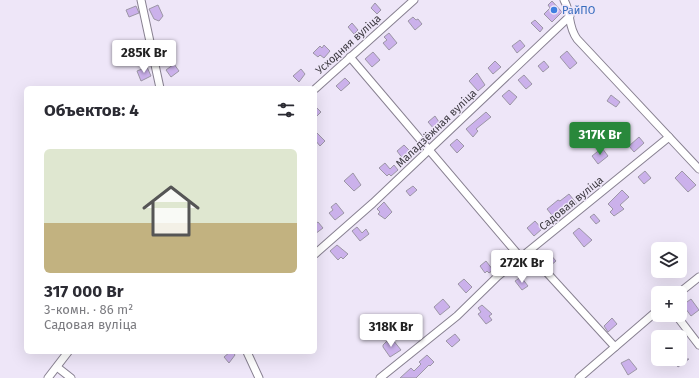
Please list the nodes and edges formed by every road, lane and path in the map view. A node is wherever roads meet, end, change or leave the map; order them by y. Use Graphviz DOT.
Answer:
graph roads {
  1 [pos="141,0"];
  2 [pos="414,0"];
  3 [pos="564,0"];
  4 [pos="570,16"];
  5 [pos="350,57"];
  6 [pos="160,86"];
  7 [pos="317,87"];
  8 [pos="669,137"];
  9 [pos="430,149"];
  10 [pos="699,170"];
  11 [pos="317,252"];
  12 [pos="528,252"];
  13 [pos="521,258"];
  14 [pos="699,278"];
  15 [pos="687,287"];
  16 [pos="651,316"];
  17 [pos="681,322"];
  18 [pos="699,345"];
  19 [pos="614,346"];
  20 [pos="67,354"];
  21 [pos="248,354"];
  22 [pos="57,367"];
  23 [pos="48,378"];
  24 [pos="71,378"];
  25 [pos="259,378"];
  26 [pos="380,378"];
  27 [pos="580,378"];
  1 -- 6 [label="street"];
  2 -- 5 [label="street, Усходняя вуліца"];
  3 -- 4 [label="street"];
  4 -- 8 [label="street"];
  4 -- 9 [label="street, Маладзёжная вуліца"];
  5 -- 7 [label="street, Усходняя вуліца"];
  5 -- 9 [label="street"];
  8 -- 10 [label="street"];
  8 -- 12 [label="street, Садовая вуліца"];
  9 -- 11 [label="street, Маладзёжная вуліца"];
  9 -- 13 [label="street"];
  12 -- 13 [label="street, Садовая вуліца"];
  12 -- 19 [label="street"];
  13 -- 26 [label="street, Садовая вуліца"];
  14 -- 15 [label="street"];
  16 -- 19 [label="street"];
  17 -- 18 [label="street"];
  19 -- 27 [label="street"];
  20 -- 22 [label="street"];
  21 -- 25 [label="street"];
  22 -- 23 [label="street"];
  22 -- 24 [label="street"];
}
